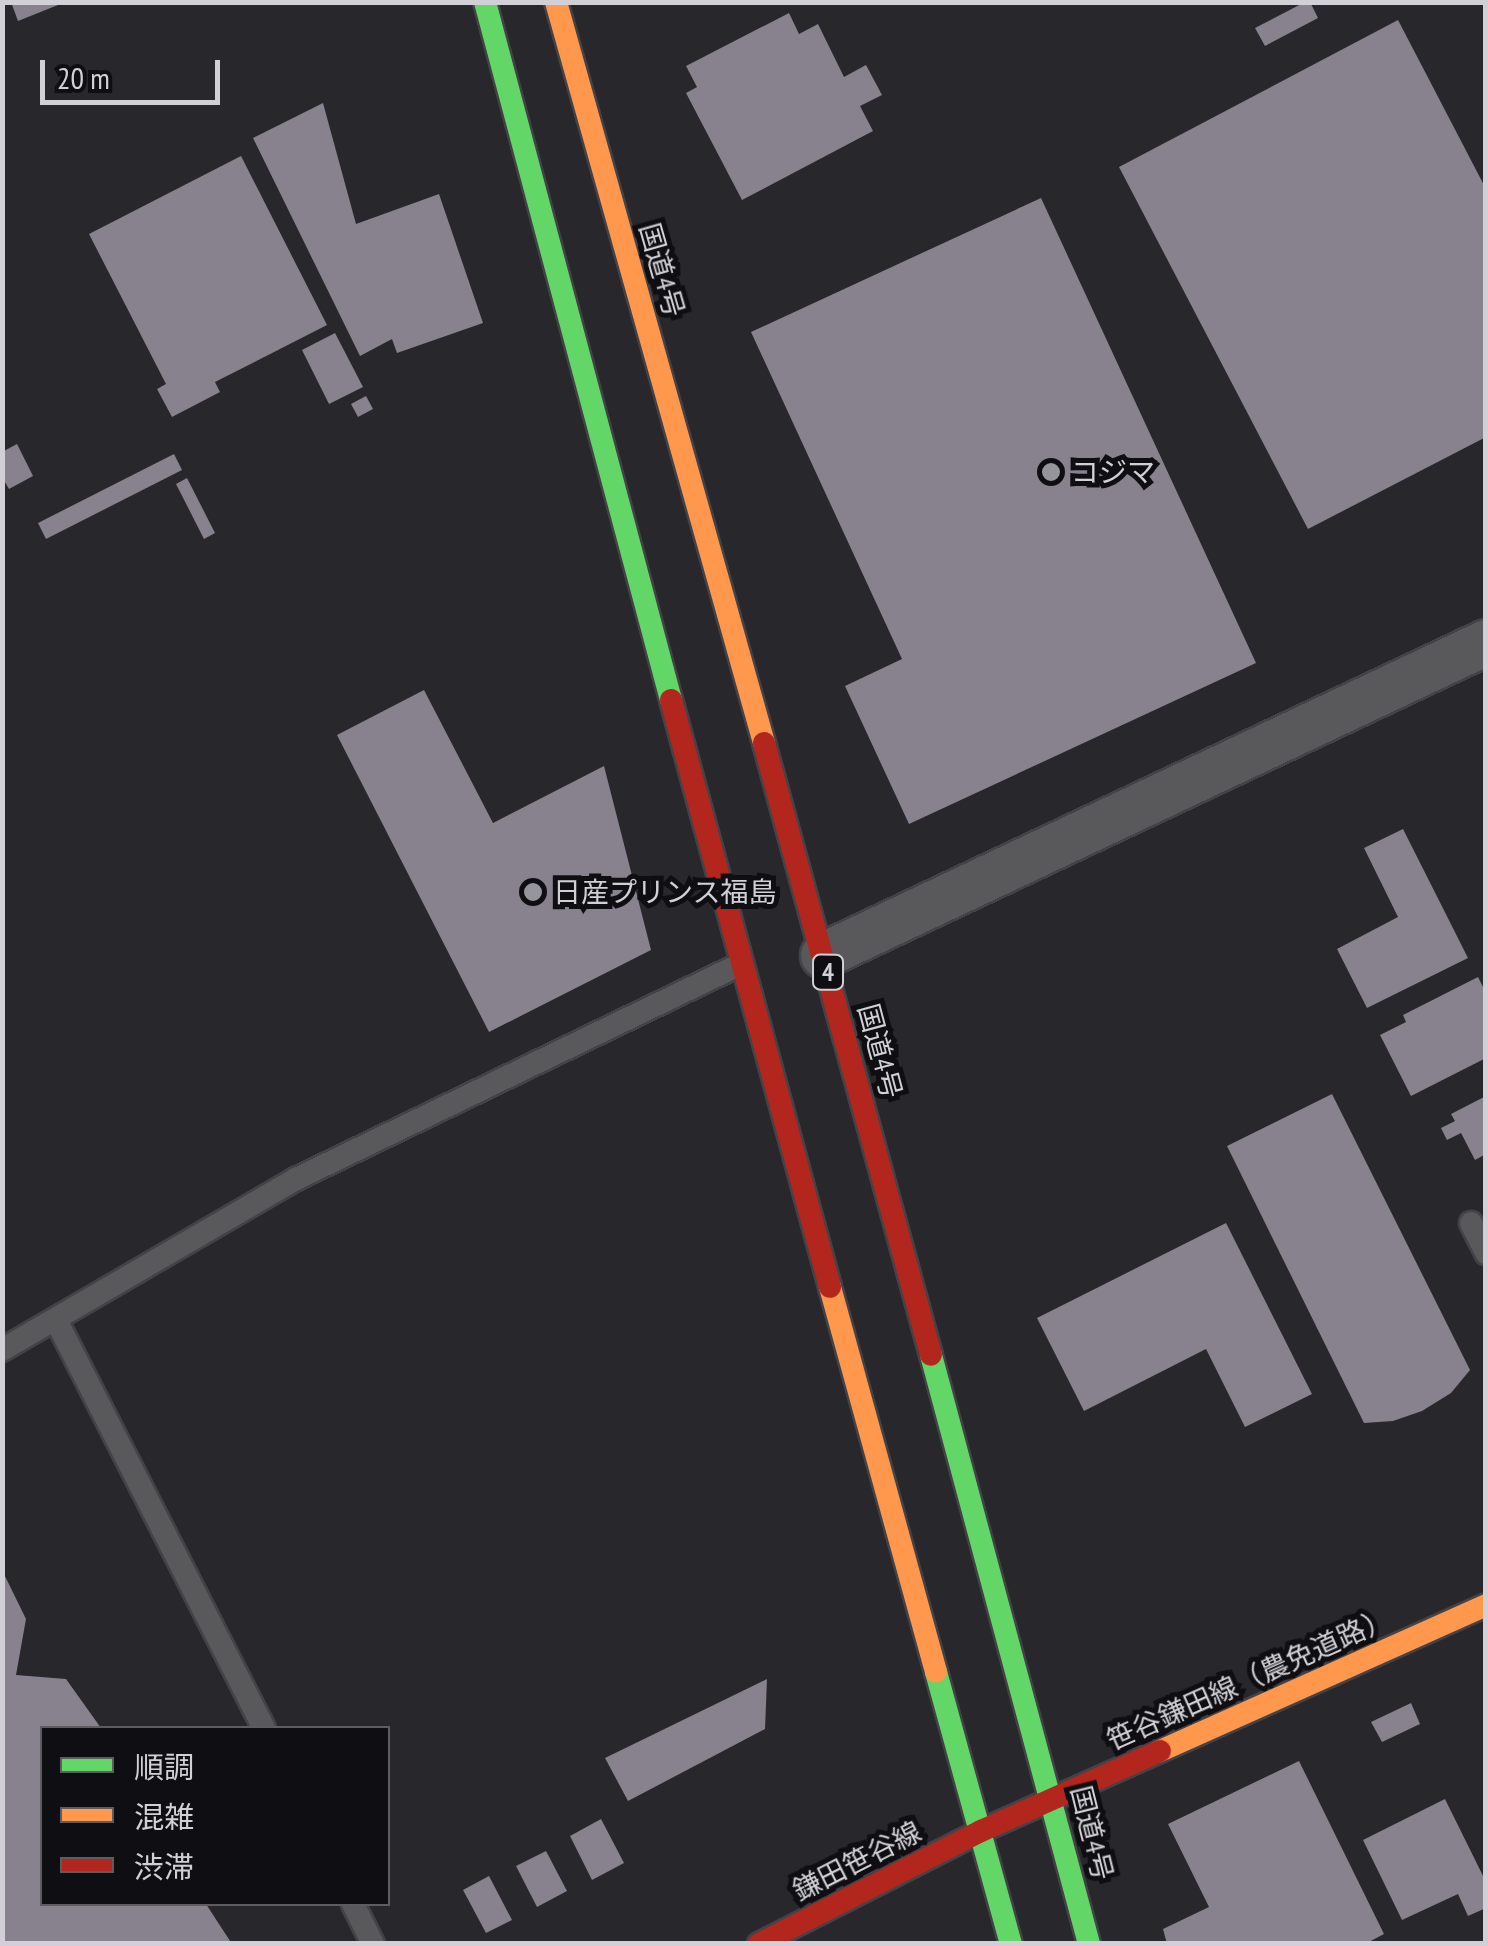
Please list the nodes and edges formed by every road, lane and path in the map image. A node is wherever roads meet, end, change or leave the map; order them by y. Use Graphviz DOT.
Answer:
graph roads {
  1 [pos="485,2"];
  2 [pos="556,2"];
  3 [pos="1486,642"];
  4 [pos="823,955"];
  5 [pos="741,964"];
  6 [pos="1471,1223"];
  7 [pos="1486,1253"];
  8 [pos="56,1320"];
  9 [pos="2,1350"];
  10 [pos="1486,1605"];
  11 [pos="263,1726"];
  12 [pos="1053,1800"];
  13 [pos="982,1831"];
  14 [pos="354,1906"];
  15 [pos="374,1944"];
  16 [pos="760,1944"];
  17 [pos="1011,1944"];
  18 [pos="1089,1944"];
  1 -- 5 [label="main road"];
  2 -- 4 [label="main road, 国道4号 / 4"];
  3 -- 4 [label="street"];
  4 -- 12 [label="main road, 国道4号 / 4"];
  5 -- 8 [label="lane"];
  5 -- 13 [label="main road"];
  6 -- 7 [label="lane"];
  8 -- 9 [label="lane"];
  8 -- 11 [label="lane"];
  10 -- 12 [label="main road, 笹谷鎌田線（農免道路）"];
  12 -- 13 [label="main road, 笹谷鎌田線（農免道路）"];
  12 -- 18 [label="main road, 国道4号 / 4"];
  13 -- 16 [label="main road, 鎌田笹谷線"];
  13 -- 17 [label="main road"];
  14 -- 15 [label="lane"];
}
